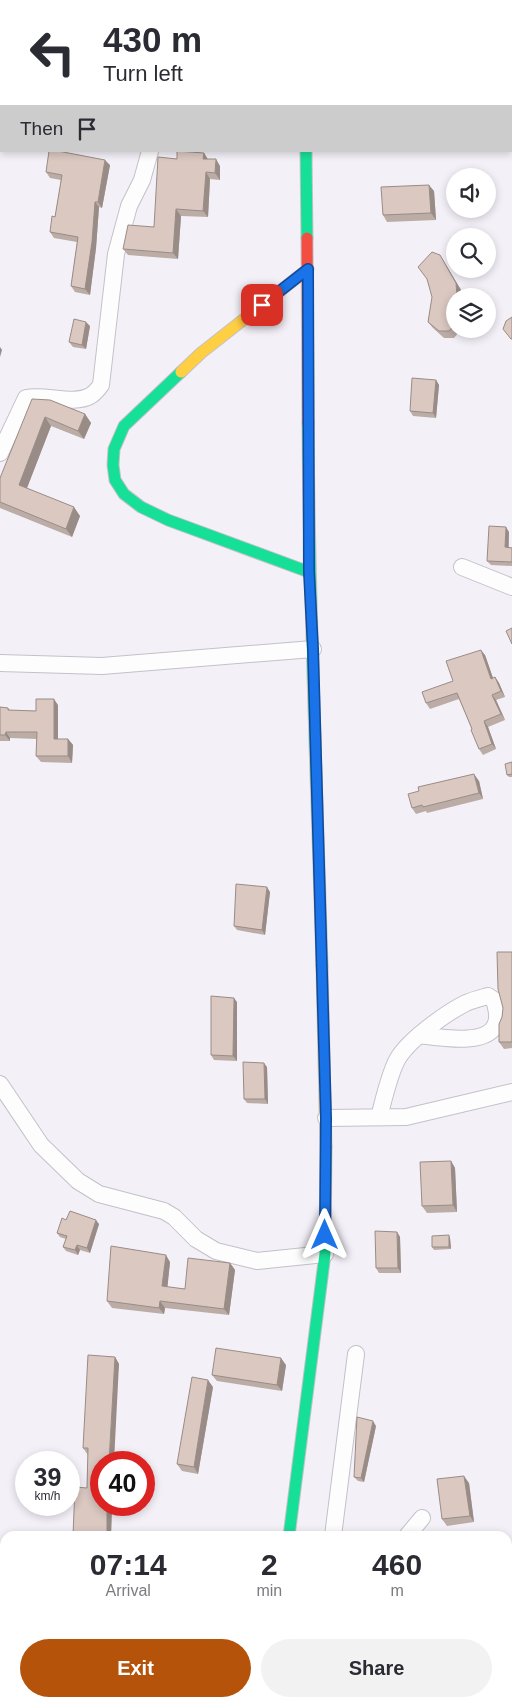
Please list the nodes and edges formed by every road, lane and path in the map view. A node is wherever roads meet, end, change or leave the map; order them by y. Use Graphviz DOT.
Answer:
graph roads {
  1 [pos="150,152"];
  2 [pos="306,152"];
  3 [pos="308,269"];
  4 [pos="0,453"];
  5 [pos="462,567"];
  6 [pos="309,572"];
  7 [pos="512,587"];
  8 [pos="313,649"];
  9 [pos="0,663"];
  10 [pos="419,1035"];
  11 [pos="0,1084"];
  12 [pos="512,1092"];
  13 [pos="326,1118"];
  14 [pos="379,1118"];
  15 [pos="325,1254"];
  16 [pos="356,1354"];
  17 [pos="422,1518"];
  18 [pos="290,1531"];
  19 [pos="334,1531"];
  20 [pos="411,1531"];
  1 -- 4 [label="street"];
  2 -- 3 [label="street"];
  3 -- 6 [label="street"];
  3 -- 6 [label="street"];
  5 -- 7 [label="street"];
  6 -- 8 [label="street"];
  8 -- 9 [label="street"];
  8 -- 13 [label="street"];
  10 -- 14 [label="street"];
  11 -- 15 [label="street"];
  12 -- 14 [label="street"];
  13 -- 14 [label="street"];
  13 -- 15 [label="street"];
  15 -- 18 [label="street"];
  16 -- 19 [label="street"];
  17 -- 20 [label="street"];
}
